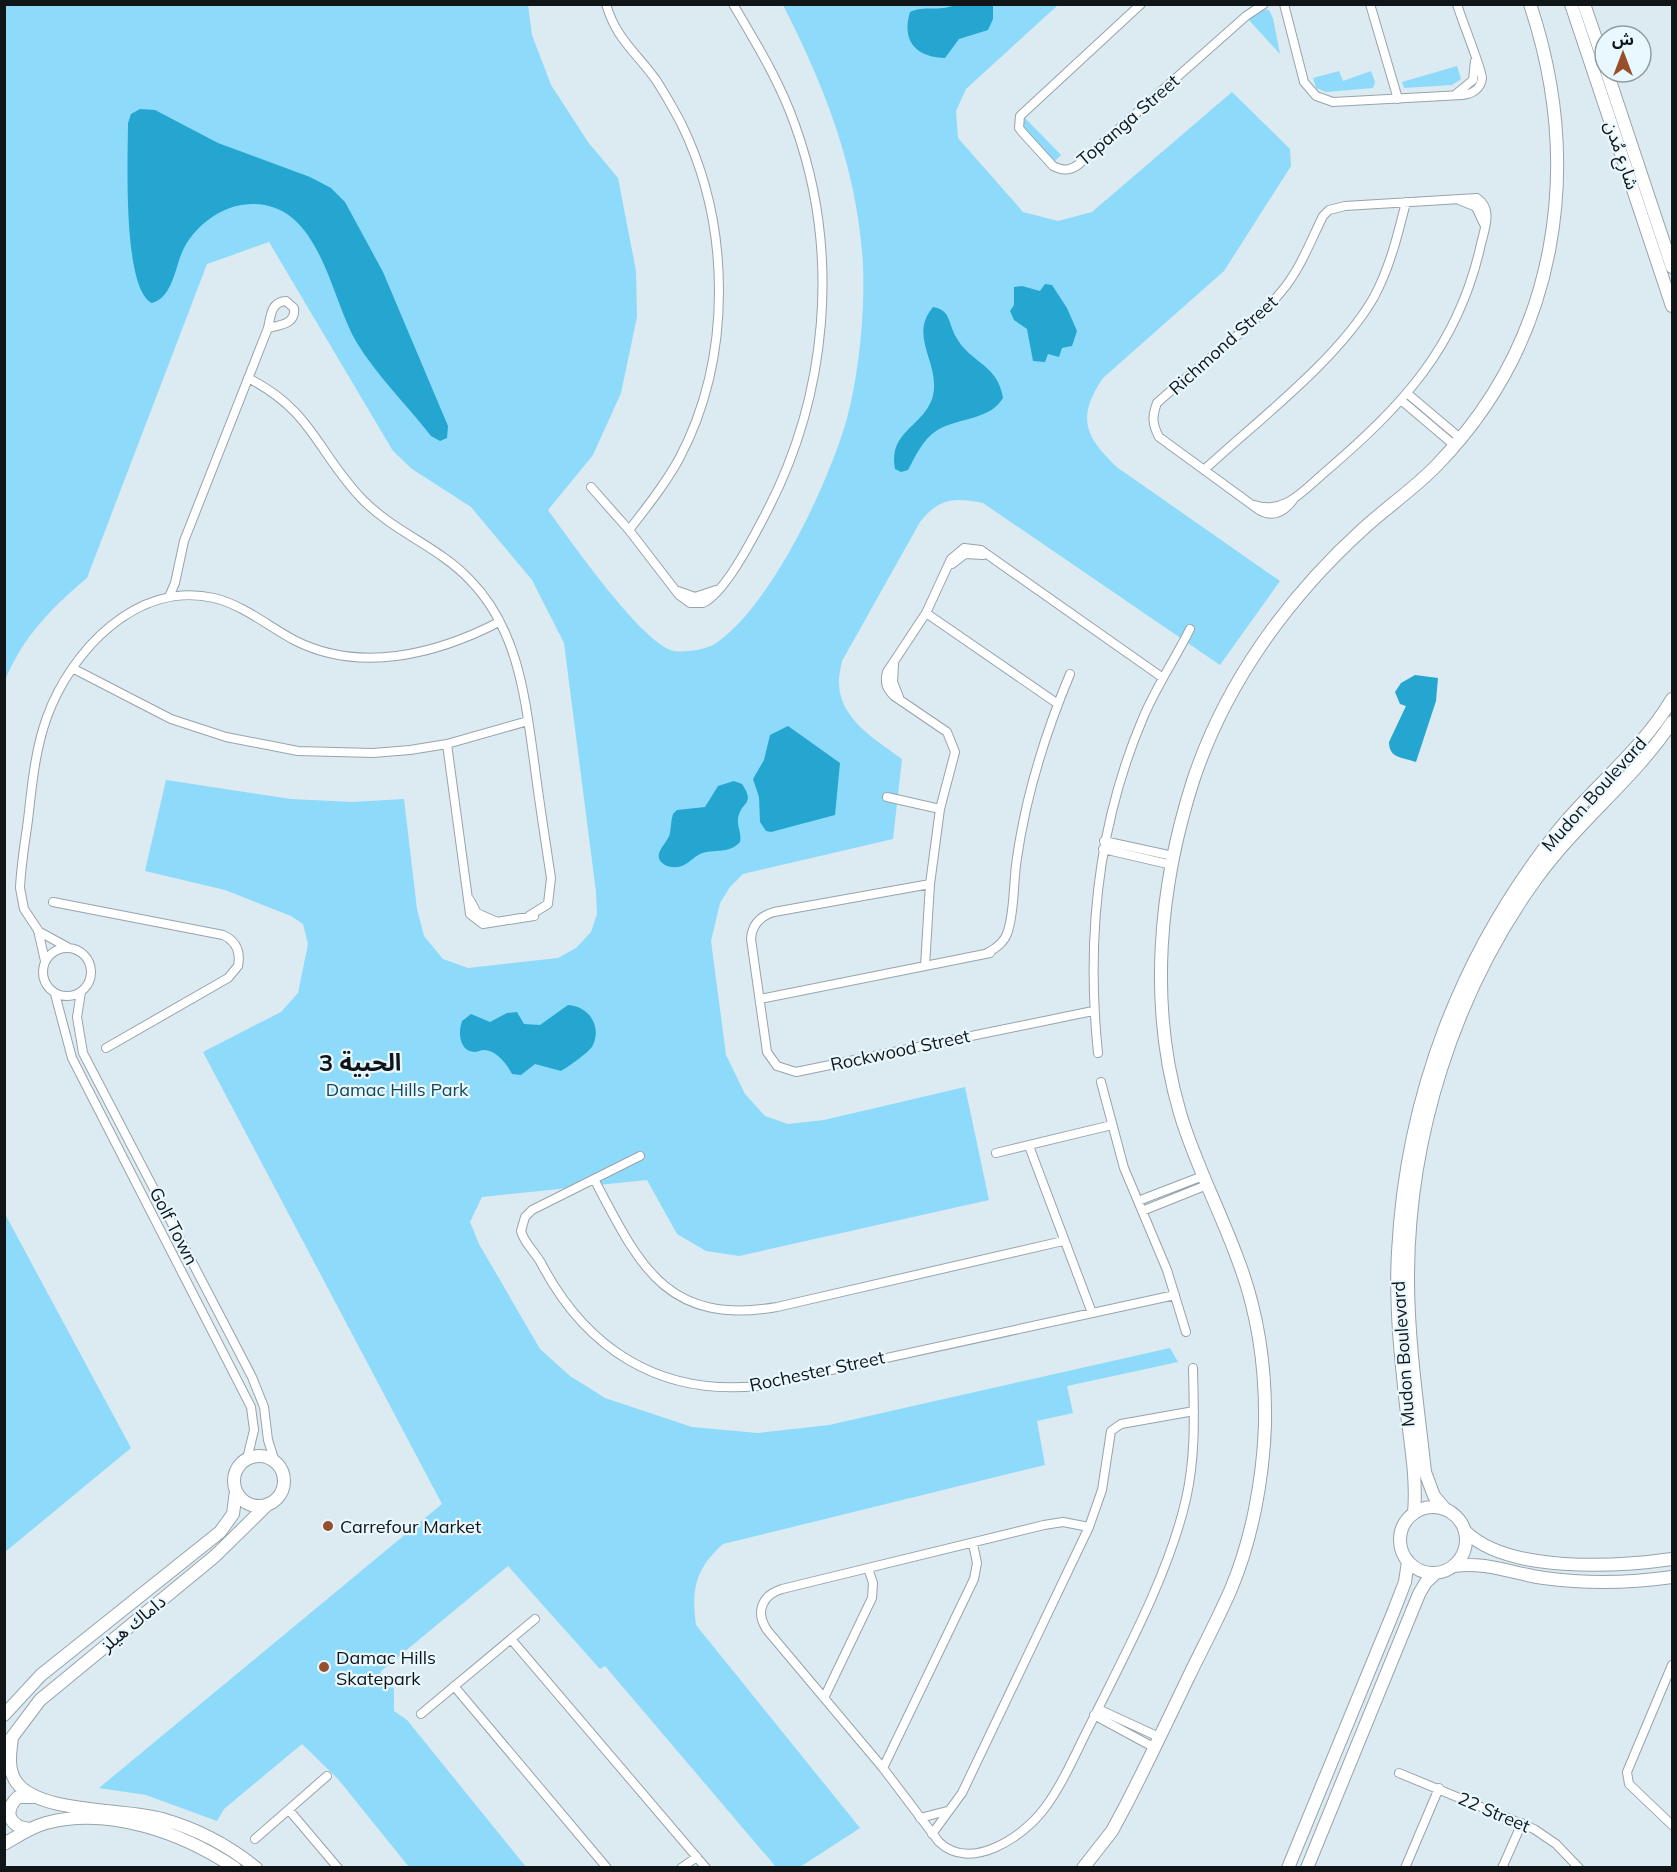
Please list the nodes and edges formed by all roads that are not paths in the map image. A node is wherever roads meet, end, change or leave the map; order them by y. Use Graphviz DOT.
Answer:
graph roads {
  1 [pos="606,4"];
  2 [pos="733,4"];
  3 [pos="1141,4"];
  4 [pos="1264,4"];
  5 [pos="1284,4"];
  6 [pos="1370,4"];
  7 [pos="1457,4"];
  8 [pos="1530,4"];
  9 [pos="1571,4"];
  10 [pos="1584,4"];
  11 [pos="1593,30"];
  12 [pos="1611,84"];
  13 [pos="1398,99"];
  14 [pos="1406,202"];
  15 [pos="1672,267"];
  16 [pos="1672,306"];
  17 [pos="268,328"];
  18 [pos="248,378"];
  19 [pos="1408,394"];
  20 [pos="1402,401"];
  21 [pos="1457,442"];
  22 [pos="1204,470"];
  23 [pos="591,487"];
  24 [pos="629,530"];
  25 [pos="176,578"];
  26 [pos="186,595"];
  27 [pos="169,597"];
  28 [pos="926,613"];
  29 [pos="499,622"];
  30 [pos="1190,629"];
  31 [pos="77,666"];
  32 [pos="1070,675"];
  33 [pos="1163,678"];
  34 [pos="1672,699"];
  35 [pos="1058,704"];
  36 [pos="528,721"];
  37 [pos="1672,722"];
  38 [pos="447,744"];
  39 [pos="887,797"];
  40 [pos="940,809"];
  41 [pos="1103,845"];
  42 [pos="1172,860"];
  43 [pos="930,884"];
  44 [pos="53,902"];
  45 [pos="38,930"];
  46 [pos="72,949"];
  47 [pos="45,962"];
  48 [pos="925,966"];
  49 [pos="81,992"];
  50 [pos="55,994"];
  51 [pos="760,999"];
  52 [pos="1094,1011"];
  53 [pos="105,1048"];
  54 [pos="1098,1053"];
  55 [pos="1101,1082"];
  56 [pos="1112,1125"];
  57 [pos="1029,1146"];
  58 [pos="996,1153"];
  59 [pos="640,1156"];
  60 [pos="594,1179"];
  61 [pos="1205,1181"];
  62 [pos="1138,1201"];
  63 [pos="1142,1210"];
  64 [pos="1063,1241"];
  65 [pos="1175,1295"];
  66 [pos="1092,1313"];
  67 [pos="1186,1332"];
  68 [pos="1193,1368"];
  69 [pos="1194,1411"];
  70 [pos="247,1459"];
  71 [pos="275,1462"];
  72 [pos="236,1491"];
  73 [pos="268,1504"];
  74 [pos="1445,1509"];
  75 [pos="1414,1513"];
  76 [pos="1089,1527"];
  77 [pos="1466,1532"];
  78 [pos="973,1544"];
  79 [pos="1672,1559"];
  80 [pos="1408,1561"];
  81 [pos="1454,1566"];
  82 [pos="868,1568"];
  83 [pos="1436,1572"];
  84 [pos="1672,1577"];
  85 [pos="535,1619"];
  86 [pos="511,1639"];
  87 [pos="1672,1665"];
  88 [pos="454,1686"];
  89 [pos="824,1698"];
  90 [pos="1096,1712"];
  91 [pos="421,1714"];
  92 [pos="4,1715"];
  93 [pos="14,1732"];
  94 [pos="1157,1742"];
  95 [pos="4,1748"];
  96 [pos="883,1768"];
  97 [pos="1400,1773"];
  98 [pos="327,1776"];
  99 [pos="1439,1788"];
  100 [pos="36,1797"];
  101 [pos="289,1809"];
  102 [pos="950,1809"];
  103 [pos="920,1818"];
  104 [pos="1522,1823"];
  105 [pos="1672,1825"];
  106 [pos="30,1829"];
  107 [pos="932,1834"];
  108 [pos="255,1839"];
  109 [pos="4,1844"];
  110 [pos="697,1857"];
  111 [pos="236,1868"];
  112 [pos="256,1868"];
  113 [pos="338,1868"];
  114 [pos="606,1868"];
  115 [pos="681,1868"];
  116 [pos="706,1868"];
  117 [pos="1083,1868"];
  118 [pos="1288,1868"];
  119 [pos="1307,1868"];
  120 [pos="1405,1868"];
  121 [pos="1502,1868"];
  122 [pos="1580,1868"];
  1 -- 24 [label="street"];
  2 -- 24 [label="street"];
  3 -- 4 [label="street, Topanga Street"];
  5 -- 13 [label="street"];
  6 -- 13 [label="street"];
  7 -- 13 [label="street"];
  8 -- 21 [label="street"];
  9 -- 16 [label="street, شارع مُدن"];
  10 -- 11 [label="street"];
  12 -- 15 [label="street, شارع مُدن"];
  14 -- 19 [label="street, Richmond Street"];
  14 -- 22 [label="street"];
  14 -- 22 [label="street, Richmond Street"];
  17 -- 18 [label="street"];
  18 -- 25 [label="street"];
  18 -- 29 [label="street"];
  19 -- 20 [label="street, Richmond Street"];
  19 -- 21 [label="street"];
  20 -- 21 [label="street"];
  20 -- 22 [label="street, Richmond Street"];
  21 -- 42 [label="street"];
  23 -- 24 [label="street"];
  25 -- 26 [label="street"];
  25 -- 27 [label="street"];
  26 -- 27 [label="street"];
  26 -- 29 [label="street"];
  27 -- 31 [label="street"];
  28 -- 33 [label="street"];
  28 -- 35 [label="street"];
  28 -- 40 [label="street"];
  29 -- 36 [label="street"];
  30 -- 33 [label="street"];
  31 -- 38 [label="street"];
  31 -- 45 [label="street"];
  32 -- 35 [label="street"];
  33 -- 41 [label="street"];
  34 -- 75 [label="street, Mudon Boulevard"];
  35 -- 48 [label="street"];
  36 -- 38 [label="street"];
  36 -- 38 [label="street"];
  37 -- 74 [label="street, Mudon Boulevard"];
  39 -- 40 [label="street"];
  40 -- 43 [label="street"];
  41 -- 42 [label="street"];
  41 -- 52 [label="street"];
  42 -- 61 [label="street"];
  43 -- 48 [label="street"];
  43 -- 51 [label="street, Rockwood Street"];
  44 -- 53 [label="street"];
  45 -- 46 [label="street"];
  45 -- 47 [label="street"];
  46 -- 47 [label="street"];
  46 -- 49 [label="street"];
  47 -- 50 [label="street"];
  48 -- 51 [label="street"];
  49 -- 50 [label="street"];
  49 -- 71 [label="street, Golf Town"];
  50 -- 70 [label="street, Golf Town"];
  51 -- 52 [label="street, Rockwood Street"];
  52 -- 54 [label="street"];
  55 -- 56 [label="street"];
  56 -- 57 [label="street"];
  56 -- 62 [label="street"];
  57 -- 58 [label="street"];
  57 -- 64 [label="street"];
  59 -- 60 [label="street, Rochester Street"];
  60 -- 64 [label="street"];
  60 -- 66 [label="street, Rochester Street"];
  61 -- 62 [label="street"];
  61 -- 63 [label="street"];
  61 -- 94 [label="street"];
  62 -- 63 [label="street"];
  63 -- 65 [label="street"];
  64 -- 66 [label="street"];
  65 -- 66 [label="street, Rochester Street"];
  65 -- 67 [label="street"];
  68 -- 69 [label="street"];
  69 -- 76 [label="street"];
  69 -- 90 [label="street"];
  70 -- 71 [label="street"];
  70 -- 72 [label="street"];
  71 -- 73 [label="street"];
  72 -- 73 [label="street"];
  72 -- 92 [label="street, داماك هيلز"];
  73 -- 93 [label="street, داماك هيلز"];
  74 -- 75 [label="street"];
  74 -- 77 [label="street"];
  75 -- 80 [label="street"];
  76 -- 78 [label="street"];
  76 -- 102 [label="street"];
  77 -- 79 [label="street"];
  77 -- 81 [label="street"];
  78 -- 82 [label="street"];
  78 -- 96 [label="street"];
  80 -- 83 [label="street"];
  80 -- 118 [label="street"];
  81 -- 83 [label="street"];
  81 -- 84 [label="street"];
  82 -- 89 [label="street"];
  82 -- 89 [label="street"];
  83 -- 119 [label="street"];
  85 -- 86 [label="street"];
  86 -- 88 [label="street"];
  86 -- 110 [label="street"];
  87 -- 105 [label="street"];
  88 -- 91 [label="street"];
  88 -- 114 [label="street"];
  89 -- 96 [label="street"];
  90 -- 94 [label="street"];
  90 -- 107 [label="street"];
  93 -- 95 [label="street, داماك هيلز"];
  93 -- 100 [label="street"];
  94 -- 117 [label="street"];
  96 -- 103 [label="street"];
  97 -- 99 [label="street, 22 Street"];
  98 -- 101 [label="street"];
  99 -- 104 [label="street, 22 Street"];
  99 -- 120 [label="street"];
  100 -- 106 [label="street"];
  100 -- 112 [label="street"];
  101 -- 108 [label="street"];
  101 -- 113 [label="street"];
  102 -- 103 [label="street"];
  102 -- 107 [label="street"];
  103 -- 107 [label="street"];
  104 -- 121 [label="street"];
  104 -- 122 [label="street, 22 Street"];
  106 -- 109 [label="street"];
  106 -- 111 [label="street"];
  110 -- 115 [label="street"];
  110 -- 116 [label="street"];
}
